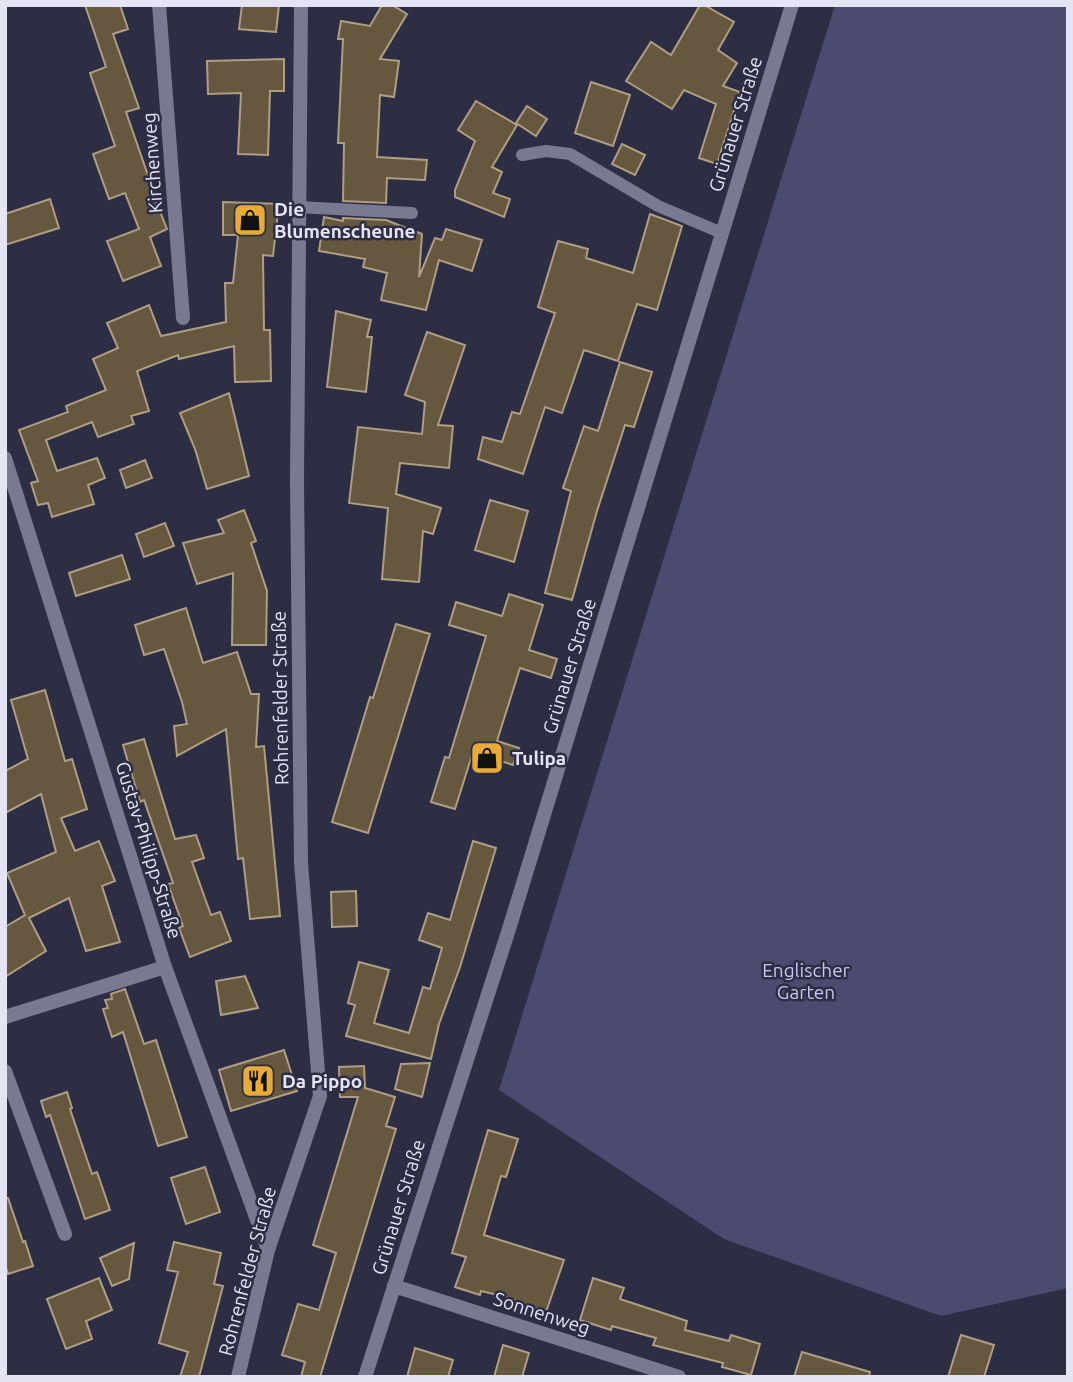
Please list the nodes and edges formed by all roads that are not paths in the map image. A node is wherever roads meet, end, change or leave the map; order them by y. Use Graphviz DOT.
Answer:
graph roads {
  1 [pos="159,5"];
  2 [pos="301,5"];
  3 [pos="792,5"];
  4 [pos="522,155"];
  5 [pos="298,207"];
  6 [pos="412,213"];
  7 [pos="722,233"];
  8 [pos="183,318"];
  9 [pos="5,458"];
  10 [pos="165,967"];
  11 [pos="5,1017"];
  12 [pos="5,1071"];
  13 [pos="65,1234"];
  14 [pos="268,1250"];
  15 [pos="394,1286"];
  16 [pos="238,1377"];
  17 [pos="365,1377"];
  18 [pos="679,1377"];
  1 -- 8 [label="street, Kirchenweg"];
  2 -- 5 [label="street, Rohrenfelder Straße"];
  3 -- 7 [label="street, Grünauer Straße"];
  4 -- 7 [label="lane"];
  5 -- 6 [label="lane"];
  5 -- 14 [label="street, Rohrenfelder Straße"];
  7 -- 15 [label="street, Grünauer Straße"];
  9 -- 10 [label="street, Gustav-Philipp-Straße"];
  10 -- 11 [label="street"];
  10 -- 14 [label="street, Gustav-Philipp-Straße"];
  12 -- 13 [label="street"];
  14 -- 16 [label="street, Rohrenfelder Straße"];
  15 -- 17 [label="street, Grünauer Straße"];
  15 -- 18 [label="street, Sonnenweg"];
}
